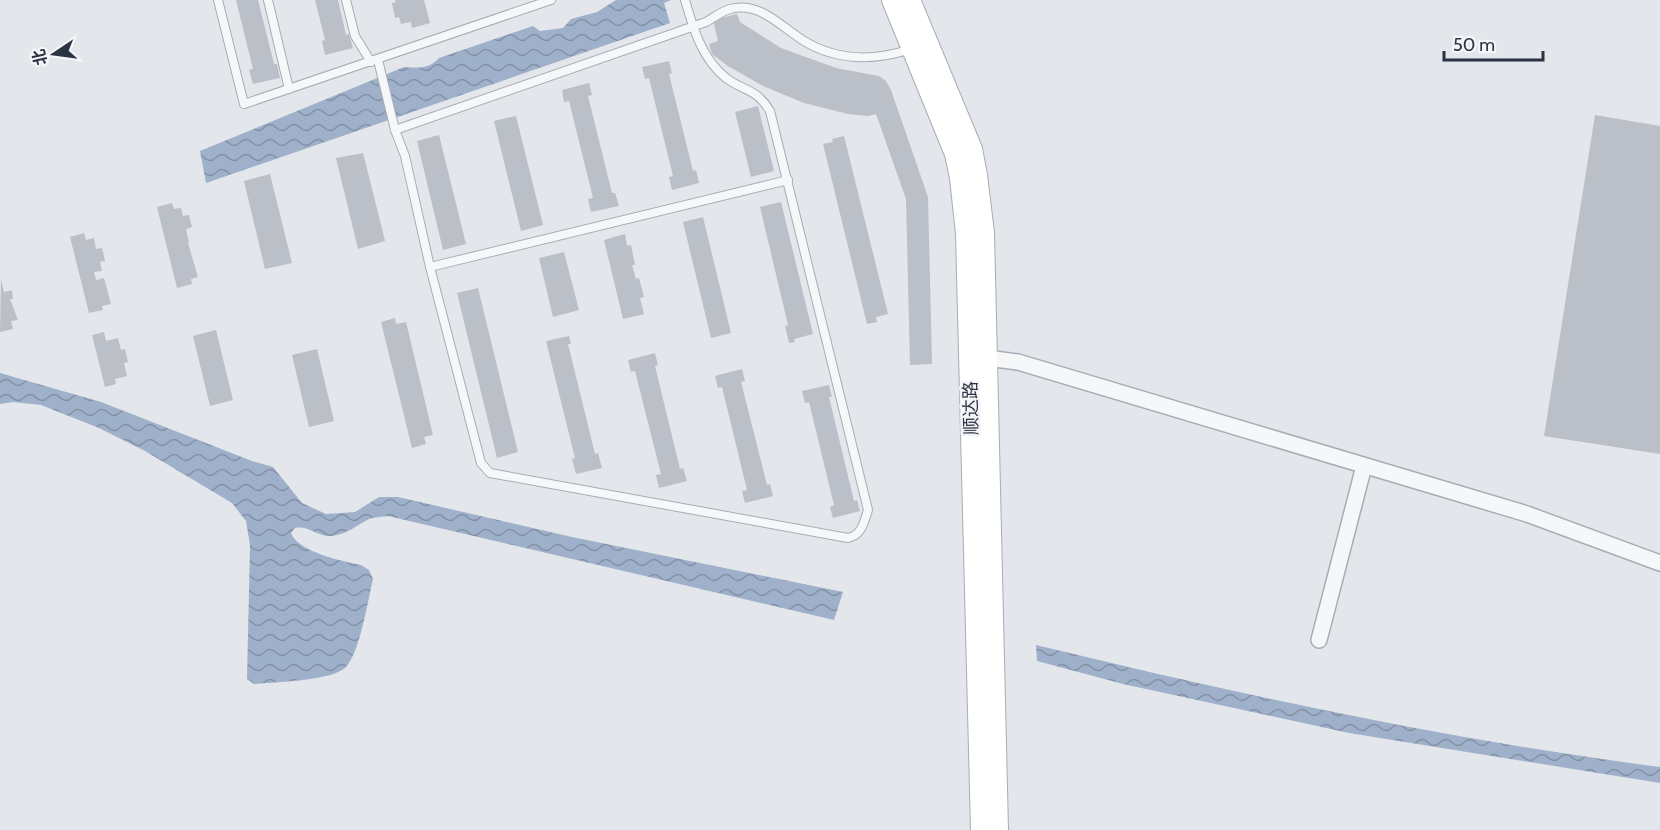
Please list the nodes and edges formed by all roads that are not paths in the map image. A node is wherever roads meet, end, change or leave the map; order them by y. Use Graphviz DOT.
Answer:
graph roads {
  1 [pos="219,0"];
  2 [pos="268,0"];
  3 [pos="346,0"];
  4 [pos="551,0"];
  5 [pos="685,0"];
  6 [pos="892,0"];
  7 [pos="910,0"];
  8 [pos="693,27"];
  9 [pos="912,49"];
  10 [pos="375,61"];
  11 [pos="289,89"];
  12 [pos="395,130"];
  13 [pos="788,180"];
  14 [pos="430,267"];
  15 [pos="987,358"];
  16 [pos="1365,466"];
  17 [pos="1660,563"];
  18 [pos="1319,640"];
  19 [pos="981,830"];
  20 [pos="998,830"];
  1 -- 11 [label="lane"];
  2 -- 11 [label="lane"];
  3 -- 10 [label="lane"];
  4 -- 10 [label="lane"];
  5 -- 8 [label="lane"];
  6 -- 9 [label="main road, 顺达路"];
  7 -- 15 [label="main road, 顺达路"];
  8 -- 9 [label="lane"];
  8 -- 12 [label="lane"];
  8 -- 13 [label="lane"];
  9 -- 19 [label="main road, 顺达路"];
  10 -- 11 [label="lane"];
  10 -- 12 [label="lane"];
  12 -- 14 [label="lane"];
  13 -- 14 [label="lane"];
  13 -- 14 [label="lane"];
  15 -- 16 [label="street"];
  15 -- 20 [label="main road, 顺达路"];
  16 -- 17 [label="street"];
  16 -- 18 [label="street"];
}
